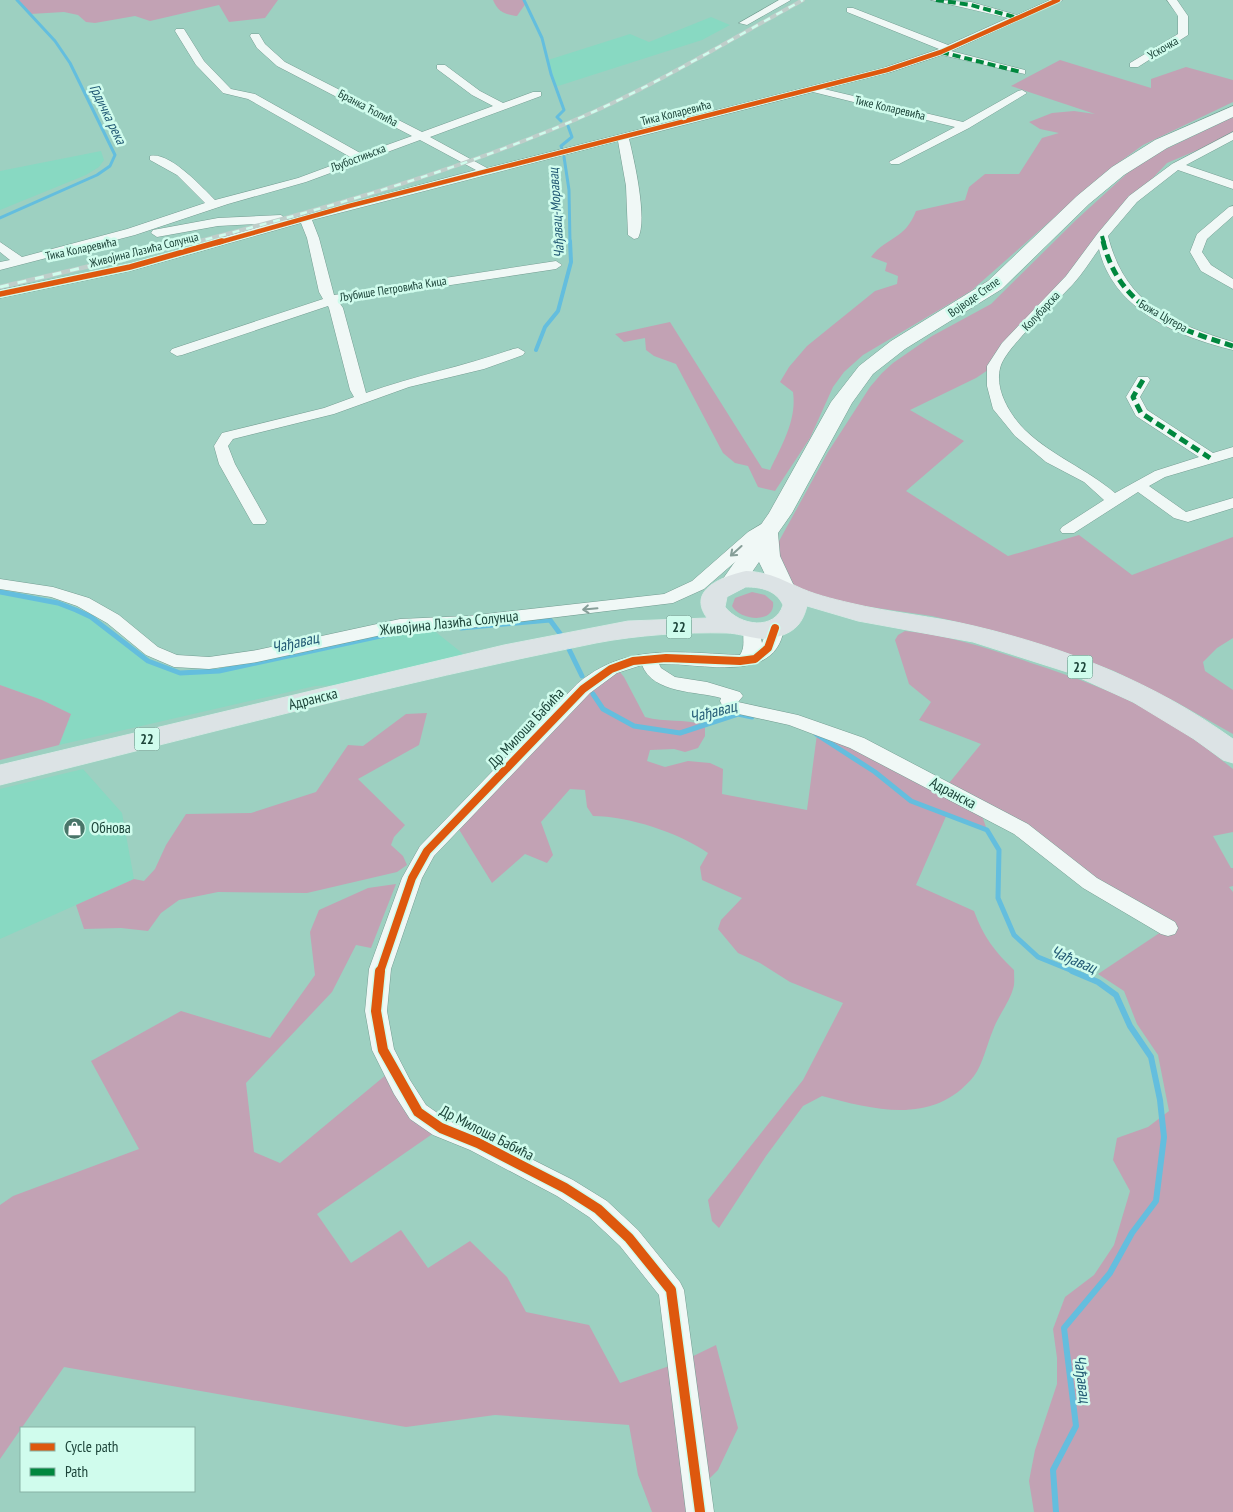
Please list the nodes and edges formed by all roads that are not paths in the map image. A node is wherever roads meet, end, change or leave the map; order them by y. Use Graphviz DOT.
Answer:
graph roads {
  1 [pos="786,0"];
  2 [pos="936,0"];
  3 [pos="1058,0"];
  4 [pos="1172,0"];
  5 [pos="850,10"];
  6 [pos="1018,18"];
  7 [pos="744,23"];
  8 [pos="180,31"];
  9 [pos="255,36"];
  10 [pos="945,51"];
  11 [pos="1134,64"];
  12 [pos="441,67"];
  13 [pos="1021,72"];
  14 [pos="814,90"];
  15 [pos="1022,93"];
  16 [pos="537,94"];
  17 [pos="502,107"];
  18 [pos="1233,111"];
  19 [pos="965,126"];
  20 [pos="419,135"];
  21 [pos="1233,135"];
  22 [pos="623,137"];
  23 [pos="359,157"];
  24 [pos="154,158"];
  25 [pos="896,162"];
  26 [pos="1176,166"];
  27 [pos="487,172"];
  28 [pos="1233,185"];
  29 [pos="213,204"];
  30 [pos="1233,210"];
  31 [pos="298,221"];
  32 [pos="634,235"];
  33 [pos="1102,236"];
  34 [pos="0,246"];
  35 [pos="20,262"];
  36 [pos="556,265"];
  37 [pos="0,266"];
  38 [pos="1233,286"];
  39 [pos="0,294"];
  40 [pos="332,300"];
  41 [pos="1233,346"];
  42 [pos="176,352"];
  43 [pos="518,352"];
  44 [pos="1143,380"];
  45 [pos="362,399"];
  46 [pos="1233,452"];
  47 [pos="1210,458"];
  48 [pos="1138,485"];
  49 [pos="1114,500"];
  50 [pos="1233,503"];
  51 [pos="259,521"];
  52 [pos="771,528"];
  53 [pos="1068,530"];
  54 [pos="0,584"];
  55 [pos="724,588"];
  56 [pos="786,590"];
  57 [pos="867,615"];
  58 [pos="760,627"];
  59 [pos="628,629"];
  60 [pos="648,658"];
  61 [pos="1233,752"];
  62 [pos="0,775"];
  63 [pos="1168,928"];
  64 [pos="700,1512"];
  1 -- 7 [label="street"];
  2 -- 6 [label="street"];
  3 -- 6 [label="street, Тика Коларевића"];
  4 -- 11 [label="street, Ускочка"];
  5 -- 10 [label="street"];
  6 -- 10 [label="street, Тика Коларевића"];
  8 -- 23 [label="street"];
  9 -- 20 [label="street, Бранка Ћопића"];
  10 -- 13 [label="street"];
  10 -- 14 [label="street, Тика Коларевића"];
  12 -- 17 [label="street"];
  14 -- 19 [label="street, Тике Коларевића"];
  14 -- 22 [label="street, Тика Коларевића"];
  15 -- 19 [label="street, Тике Коларевића"];
  16 -- 17 [label="street, Љубостињска"];
  17 -- 20 [label="street, Љубостињска"];
  18 -- 52 [label="street, Војводе Степе"];
  19 -- 25 [label="street, Тике Коларевића"];
  20 -- 23 [label="street, Љубостињска"];
  20 -- 27 [label="street, Бранка Ћопића"];
  21 -- 26 [label="street, Колубарска"];
  22 -- 27 [label="street, Тика Коларевића"];
  22 -- 32 [label="street"];
  23 -- 29 [label="street, Љубостињска"];
  24 -- 29 [label="street"];
  26 -- 28 [label="street"];
  26 -- 33 [label="street, Колубарска"];
  27 -- 31 [label="street, Тика Коларевића"];
  29 -- 35 [label="street, Љубостињска"];
  30 -- 38 [label="street"];
  31 -- 35 [label="street, Тика Коларевића"];
  31 -- 39 [label="street, Живојина Лазића Солунца"];
  31 -- 40 [label="street"];
  33 -- 41 [label="street, Божа Цугера"];
  33 -- 49 [label="street, Колубарска"];
  34 -- 35 [label="street"];
  35 -- 37 [label="street, Тика Коларевића"];
  36 -- 40 [label="street, Љубише Петровића Кица"];
  40 -- 42 [label="street, Љубише Петровића Кица"];
  40 -- 45 [label="street"];
  43 -- 45 [label="street"];
  44 -- 47 [label="street"];
  45 -- 51 [label="street"];
  46 -- 47 [label="street"];
  47 -- 48 [label="street"];
  48 -- 49 [label="street"];
  48 -- 50 [label="street"];
  49 -- 53 [label="street"];
  52 -- 54 [label="street, Живојина Лазића Солунца, one-way"];
  52 -- 55 [label="street, Војводе Степе"];
  52 -- 56 [label="street"];
  55 -- 56 [label="main road, 22"];
  55 -- 58 [label="main road"];
  55 -- 59 [label="main road, Адранска / 22"];
  56 -- 57 [label="main road, Адранска / 22"];
  56 -- 58 [label="main road"];
  57 -- 58 [label="main road, Адранска / 22"];
  57 -- 61 [label="main road, Адранска / 22"];
  58 -- 59 [label="main road, Адранска / 22"];
  58 -- 60 [label="street, Др Милоша Бабића"];
  59 -- 62 [label="main road, Адранска / 22"];
  60 -- 63 [label="street, Адранска"];
  60 -- 64 [label="street, Др Милоша Бабића"];
}
